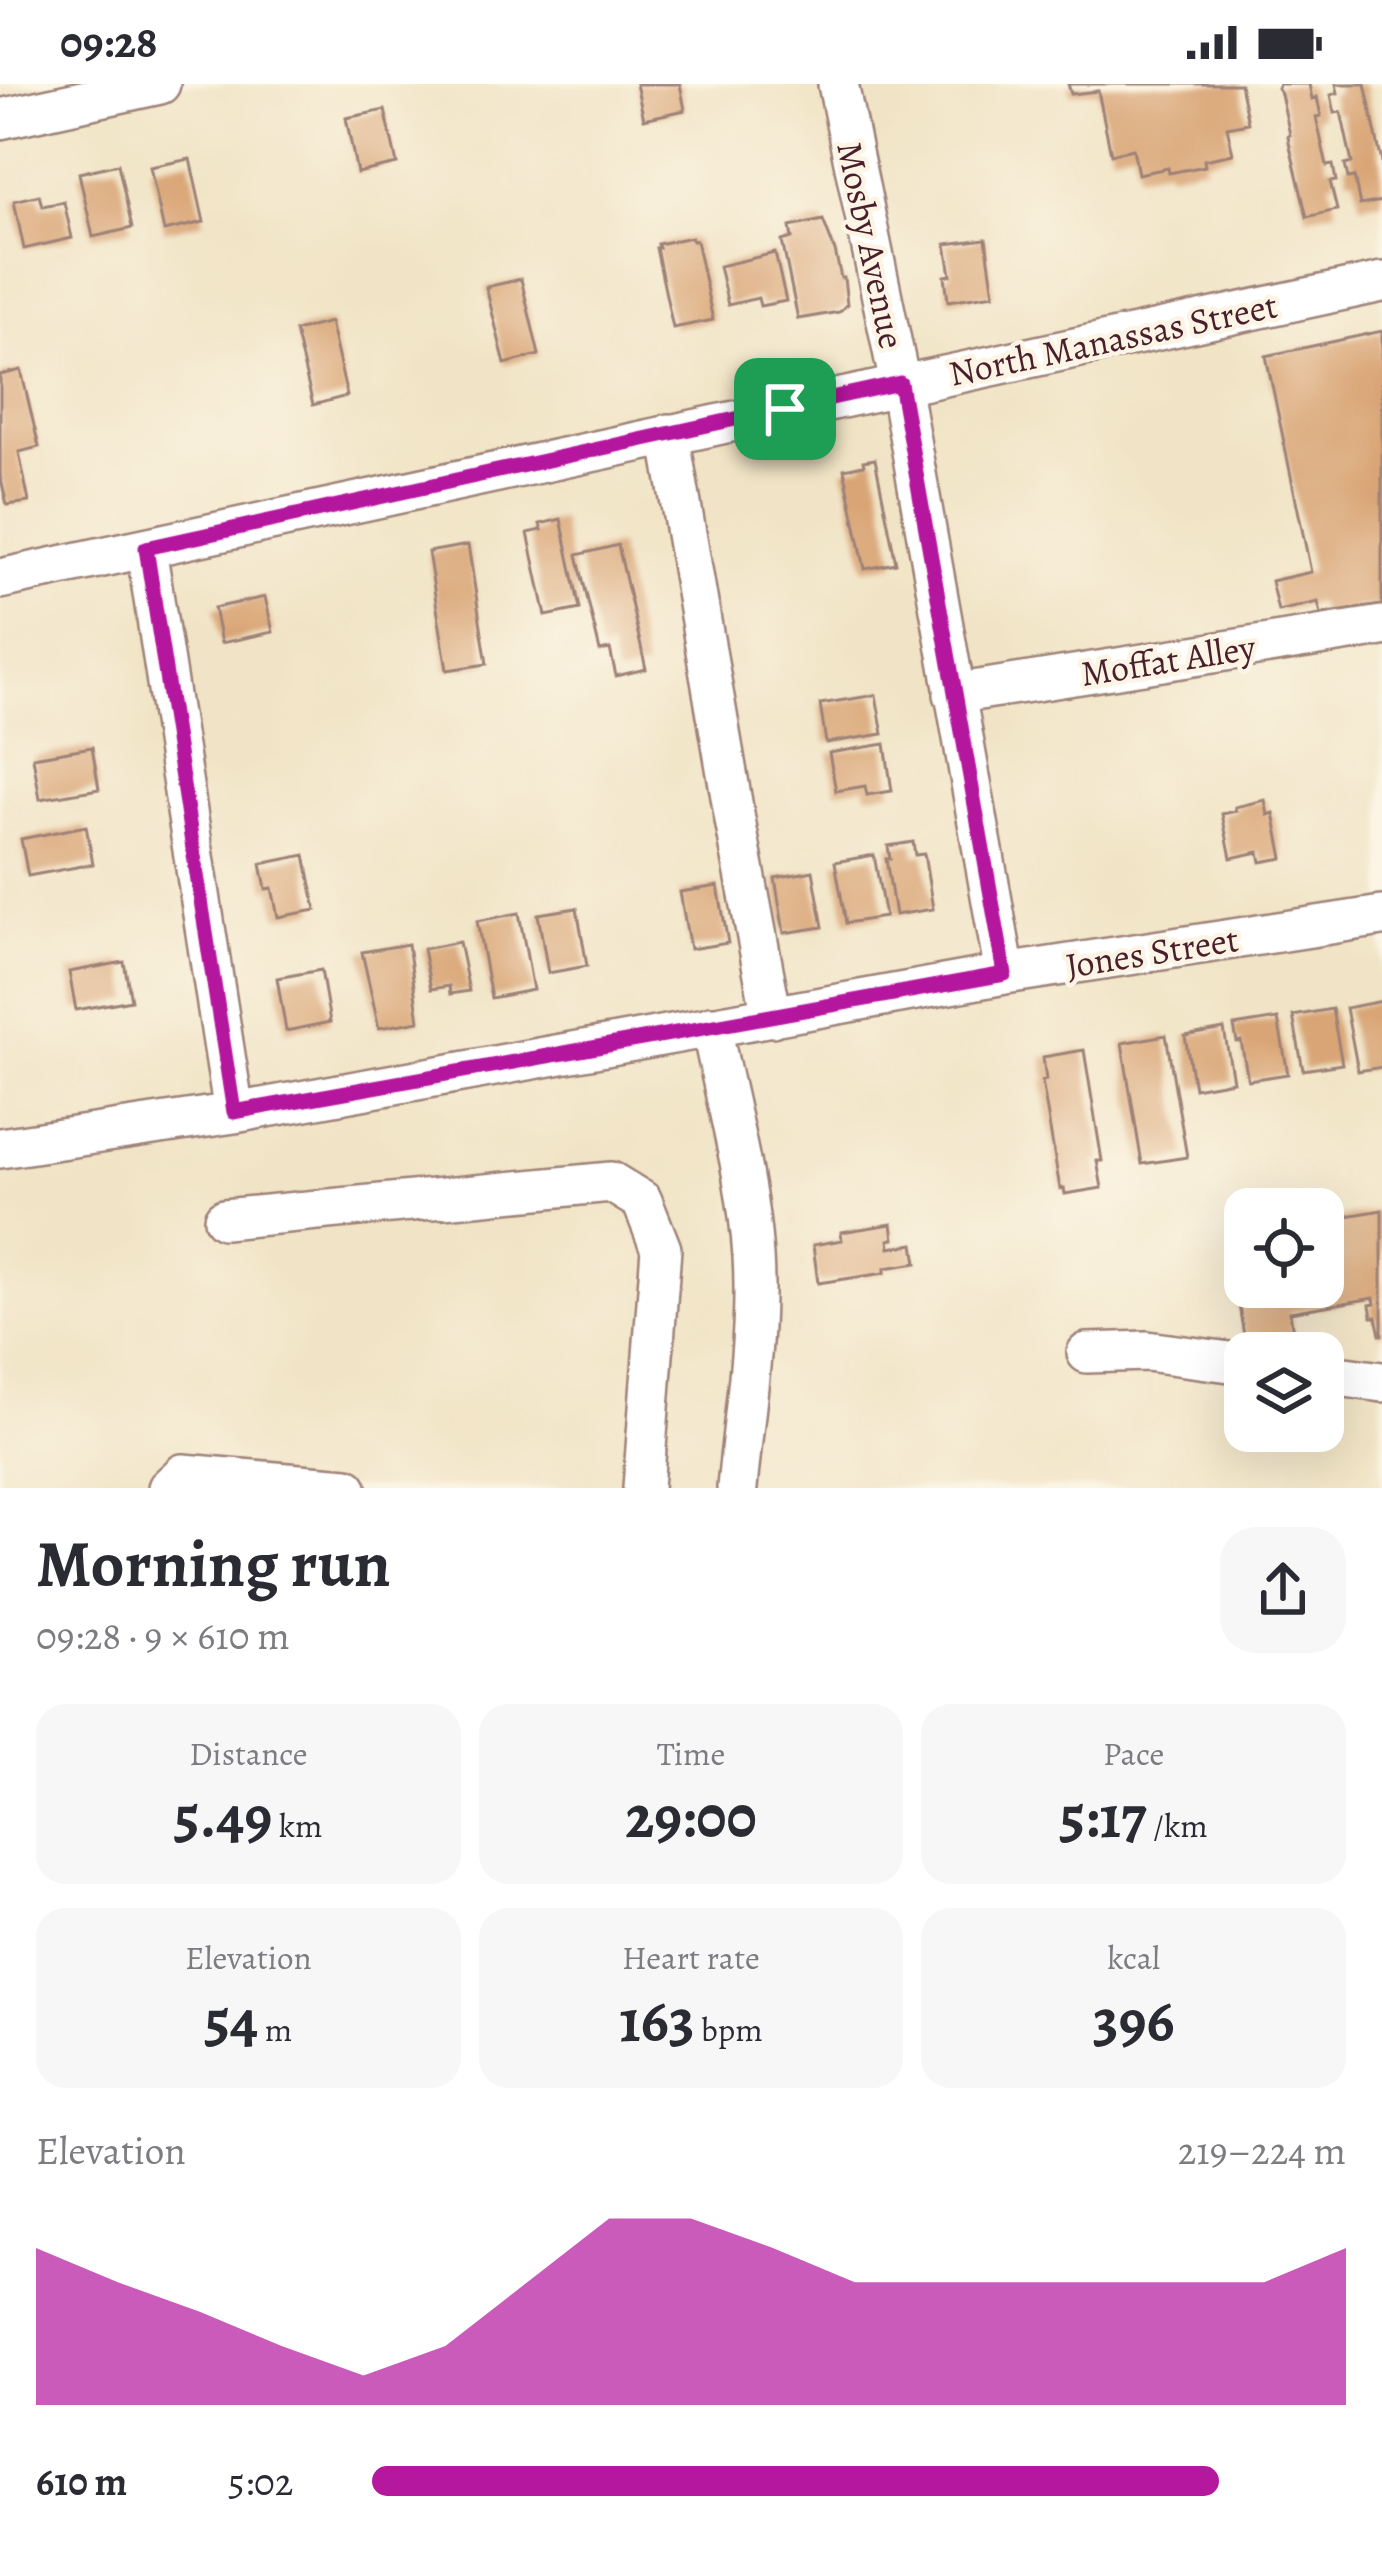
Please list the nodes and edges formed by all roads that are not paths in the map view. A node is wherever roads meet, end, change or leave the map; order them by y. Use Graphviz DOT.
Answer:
graph roads {
  1 [pos="160,84"];
  2 [pos="838,84"];
  3 [pos="0,118"];
  4 [pos="1382,282"];
  5 [pos="900,383"];
  6 [pos="669,434"];
  7 [pos="146,548"];
  8 [pos="0,579"];
  9 [pos="1382,626"];
  10 [pos="954,694"];
  11 [pos="1382,916"];
  12 [pos="1005,974"];
  13 [pos="772,1017"];
  14 [pos="711,1026"];
  15 [pos="234,1112"];
  16 [pos="0,1148"];
  17 [pos="224,1219"];
  18 [pos="1087,1353"];
  19 [pos="1224,1361"];
  20 [pos="1344,1377"];
  21 [pos="1382,1382"];
  22 [pos="168,1488"];
  23 [pos="347,1488"];
  24 [pos="644,1488"];
  25 [pos="737,1488"];
  1 -- 3 [label="street"];
  2 -- 5 [label="street, Mosby Avenue"];
  4 -- 5 [label="street, North Manassas Street"];
  5 -- 6 [label="street, North Manassas Street"];
  5 -- 10 [label="street, Mosby Avenue"];
  6 -- 7 [label="street, North Manassas Street"];
  6 -- 13 [label="street"];
  7 -- 8 [label="street, North Manassas Street"];
  7 -- 15 [label="street"];
  9 -- 10 [label="street, Moffat Alley"];
  10 -- 12 [label="street, Mosby Avenue"];
  11 -- 12 [label="street, Jones Street"];
  12 -- 13 [label="street, Jones Street"];
  13 -- 14 [label="street, Jones Street"];
  14 -- 15 [label="street, Jones Street"];
  14 -- 25 [label="street"];
  15 -- 16 [label="street, Jones Street"];
  17 -- 24 [label="street"];
  18 -- 19 [label="street"];
  20 -- 21 [label="street"];
  22 -- 23 [label="street"];
}
